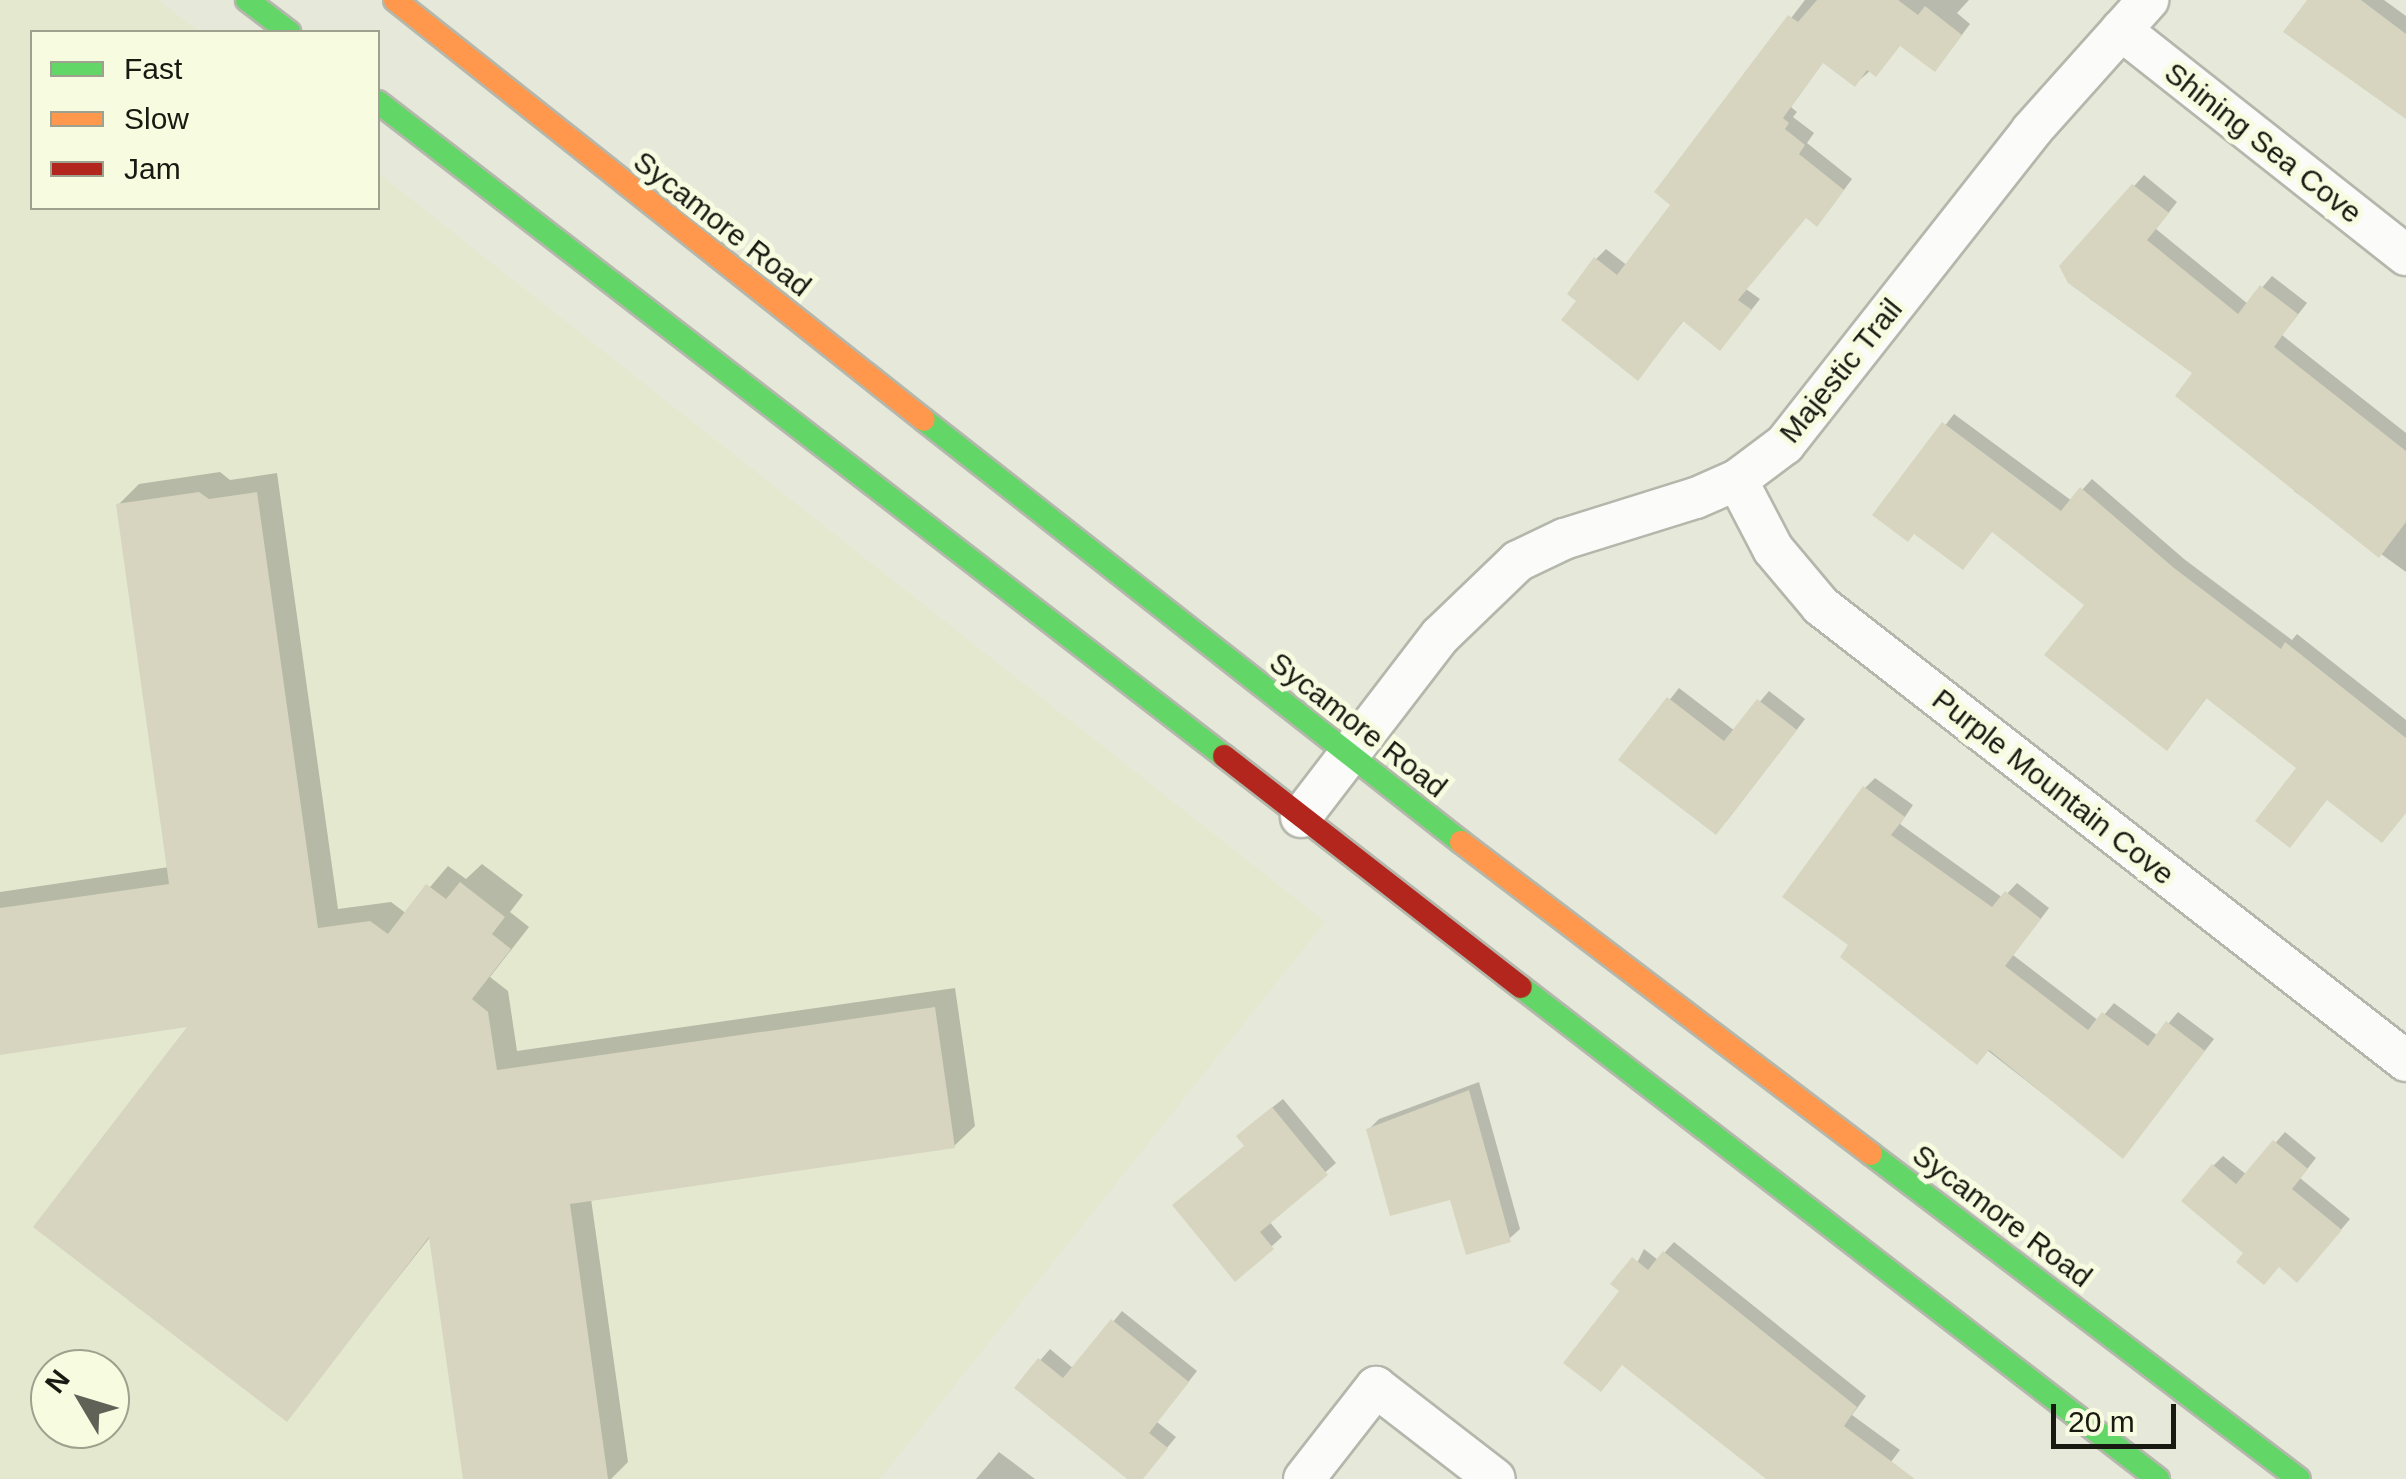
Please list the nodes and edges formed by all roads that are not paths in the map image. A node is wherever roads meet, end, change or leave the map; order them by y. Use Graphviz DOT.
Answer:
graph roads {
  1 [pos="248,0"];
  2 [pos="395,0"];
  3 [pos="2148,0"];
  4 [pos="286,30"];
  5 [pos="2121,30"];
  6 [pos="380,104"];
  7 [pos="2406,256"];
  8 [pos="1737,480"];
  9 [pos="1346,755"];
  10 [pos="1301,817"];
  11 [pos="2406,1061"];
  12 [pos="1304,1479"];
  13 [pos="1496,1479"];
  14 [pos="2158,1479"];
  15 [pos="2299,1479"];
  1 -- 4 [label="street"];
  2 -- 9 [label="street, Sycamore Road"];
  3 -- 5 [label="street, Majestic Trail"];
  5 -- 7 [label="street, Shining Sea Cove"];
  5 -- 8 [label="street, Majestic Trail"];
  6 -- 10 [label="street"];
  8 -- 9 [label="street, Majestic Trail"];
  8 -- 11 [label="street, Purple Mountain Cove"];
  9 -- 10 [label="street, Majestic Trail"];
  9 -- 15 [label="street, Sycamore Road"];
  10 -- 14 [label="street"];
  12 -- 13 [label="street"];
}
